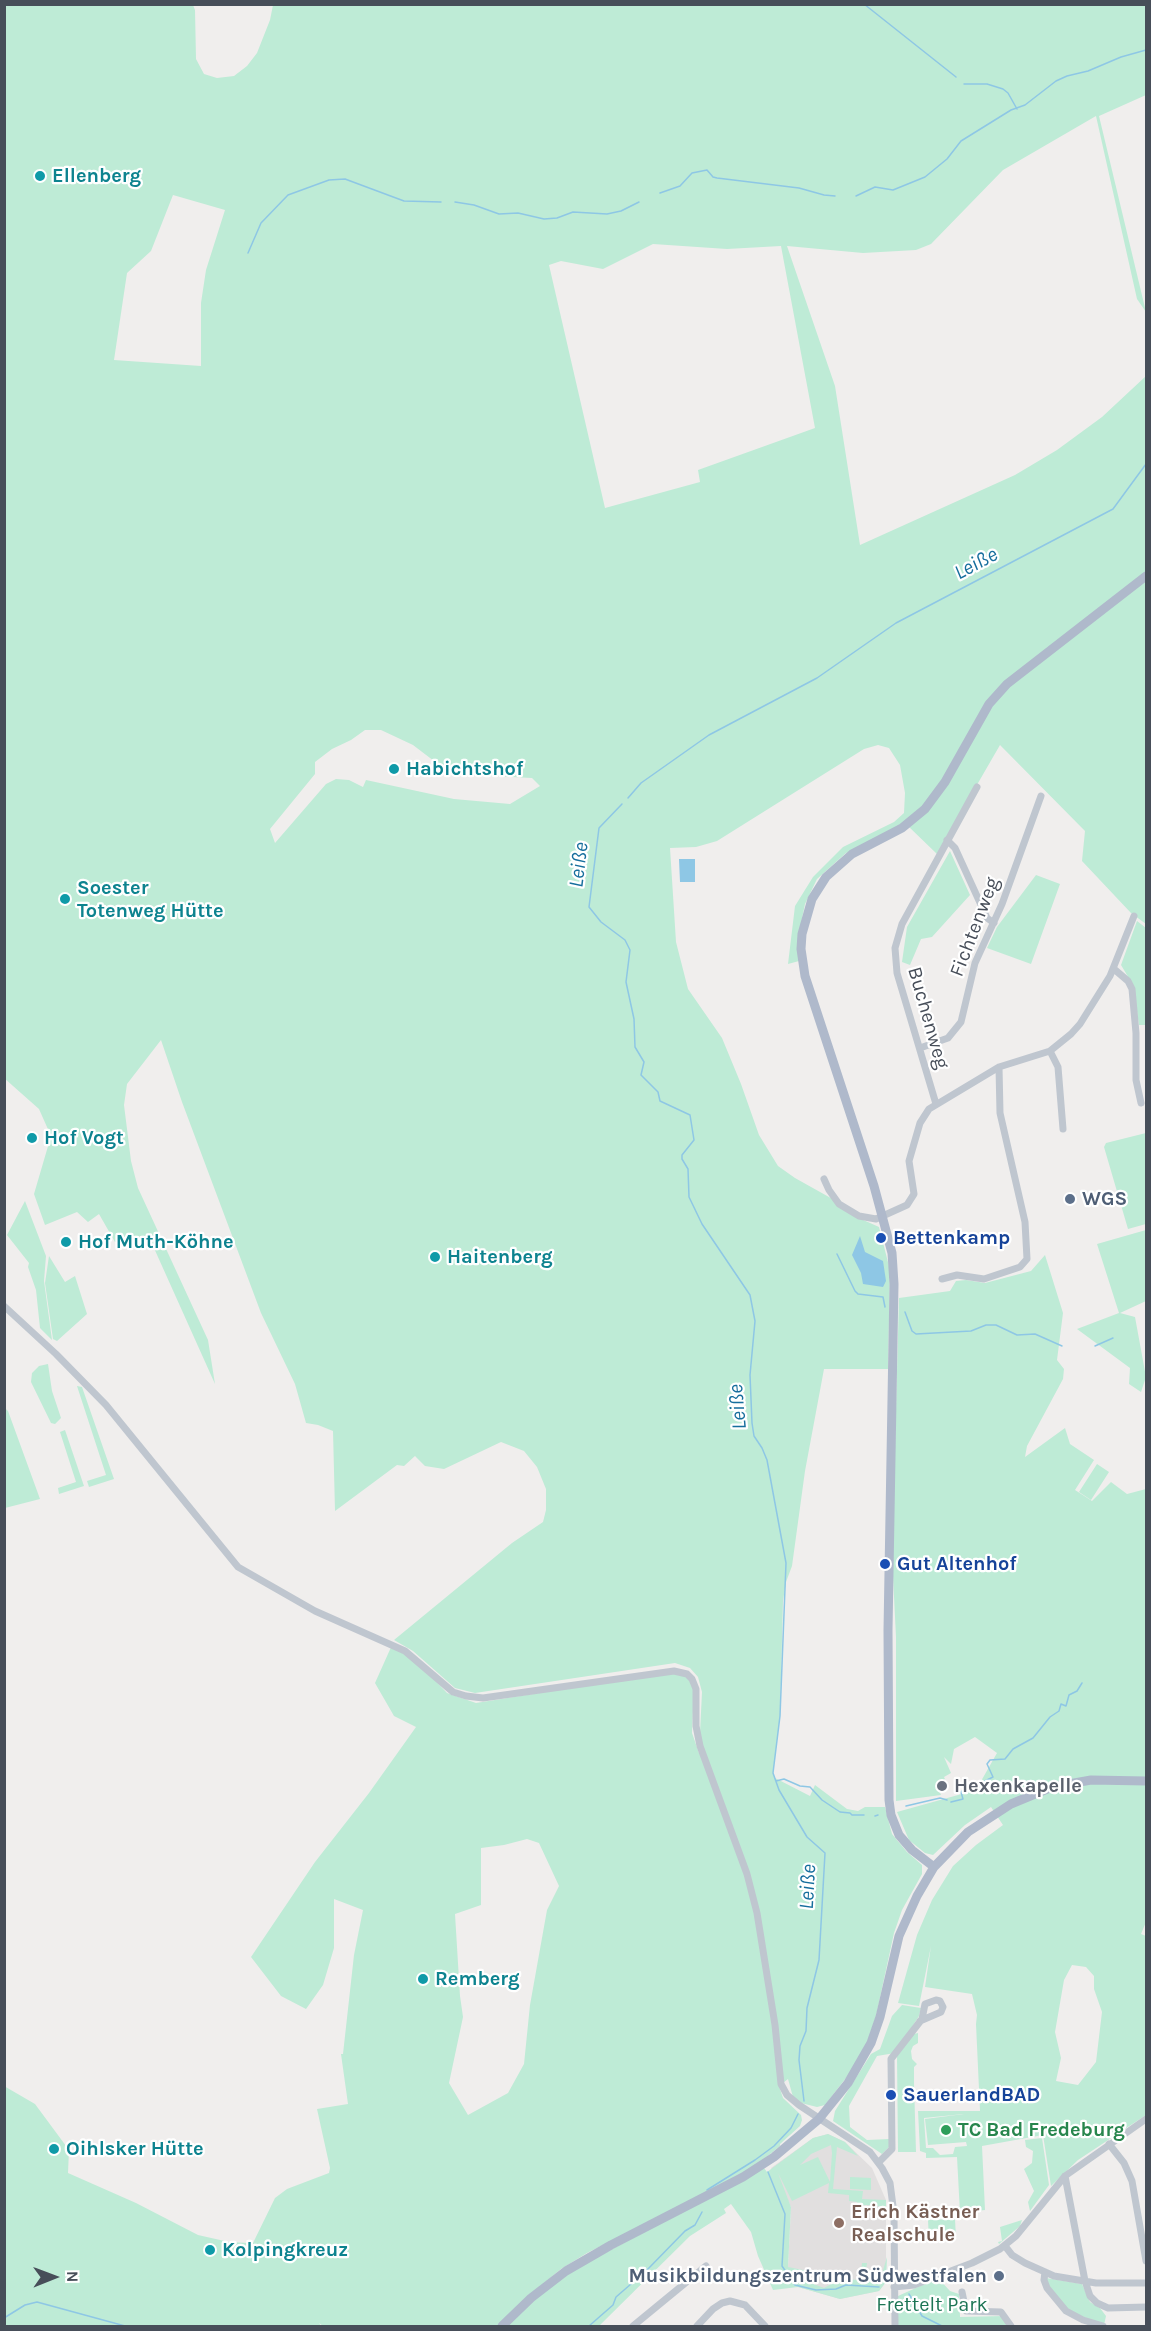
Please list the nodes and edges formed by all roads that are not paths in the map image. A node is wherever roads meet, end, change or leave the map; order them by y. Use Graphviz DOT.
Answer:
graph roads {
  1 [pos="1146,576"];
  2 [pos="977,787"];
  3 [pos="1041,796"];
  4 [pos="947,840"];
  5 [pos="1134,916"];
  6 [pos="994,923"];
  7 [pos="1114,969"];
  8 [pos="920,1048"];
  9 [pos="1050,1051"];
  10 [pos="999,1067"];
  11 [pos="1141,1103"];
  12 [pos="936,1104"];
  13 [pos="1063,1129"];
  14 [pos="824,1179"];
  15 [pos="883,1217"];
  16 [pos="942,1279"];
  17 [pos="4,1306"];
  18 [pos="1146,1781"];
  19 [pos="934,1867"];
  20 [pos="920,2021"];
  21 [pos="819,2119"];
  22 [pos="1146,2119"];
  23 [pos="1109,2144"];
  24 [pos="879,2162"];
  25 [pos="1065,2176"];
  26 [pos="1005,2246"];
  27 [pos="1146,2261"];
  28 [pos="706,2266"];
  29 [pos="1045,2272"];
  30 [pos="1085,2281"];
  31 [pos="1146,2283"];
  32 [pos="894,2287"];
  33 [pos="962,2292"];
  34 [pos="1146,2307"];
  35 [pos="502,2326"];
  36 [pos="633,2326"];
  37 [pos="697,2326"];
  38 [pos="765,2326"];
  39 [pos="895,2326"];
  40 [pos="1011,2326"];
  41 [pos="1103,2326"];
  1 -- 15 [label="main road"];
  2 -- 4 [label="street, Buchenweg"];
  3 -- 6 [label="street, Fichtenweg"];
  4 -- 6 [label="street"];
  4 -- 8 [label="street, Buchenweg"];
  5 -- 7 [label="street"];
  6 -- 8 [label="street, Fichtenweg"];
  7 -- 9 [label="street"];
  7 -- 11 [label="street"];
  8 -- 12 [label="street, Buchenweg"];
  9 -- 10 [label="street"];
  9 -- 13 [label="street"];
  10 -- 12 [label="street"];
  10 -- 16 [label="street"];
  12 -- 15 [label="street"];
  14 -- 15 [label="street"];
  15 -- 19 [label="main road"];
  17 -- 21 [label="street"];
  18 -- 19 [label="main road"];
  19 -- 21 [label="main road"];
  20 -- 24 [label="street"];
  21 -- 24 [label="street"];
  21 -- 35 [label="main road"];
  22 -- 23 [label="street"];
  23 -- 25 [label="street"];
  23 -- 27 [label="street"];
  24 -- 32 [label="street"];
  25 -- 26 [label="street"];
  25 -- 30 [label="street"];
  26 -- 29 [label="street"];
  26 -- 32 [label="street"];
  28 -- 36 [label="street"];
  29 -- 30 [label="street"];
  29 -- 41 [label="street"];
  30 -- 31 [label="street"];
  30 -- 34 [label="street"];
  32 -- 39 [label="street"];
  33 -- 40 [label="street"];
  37 -- 38 [label="street"];
}
